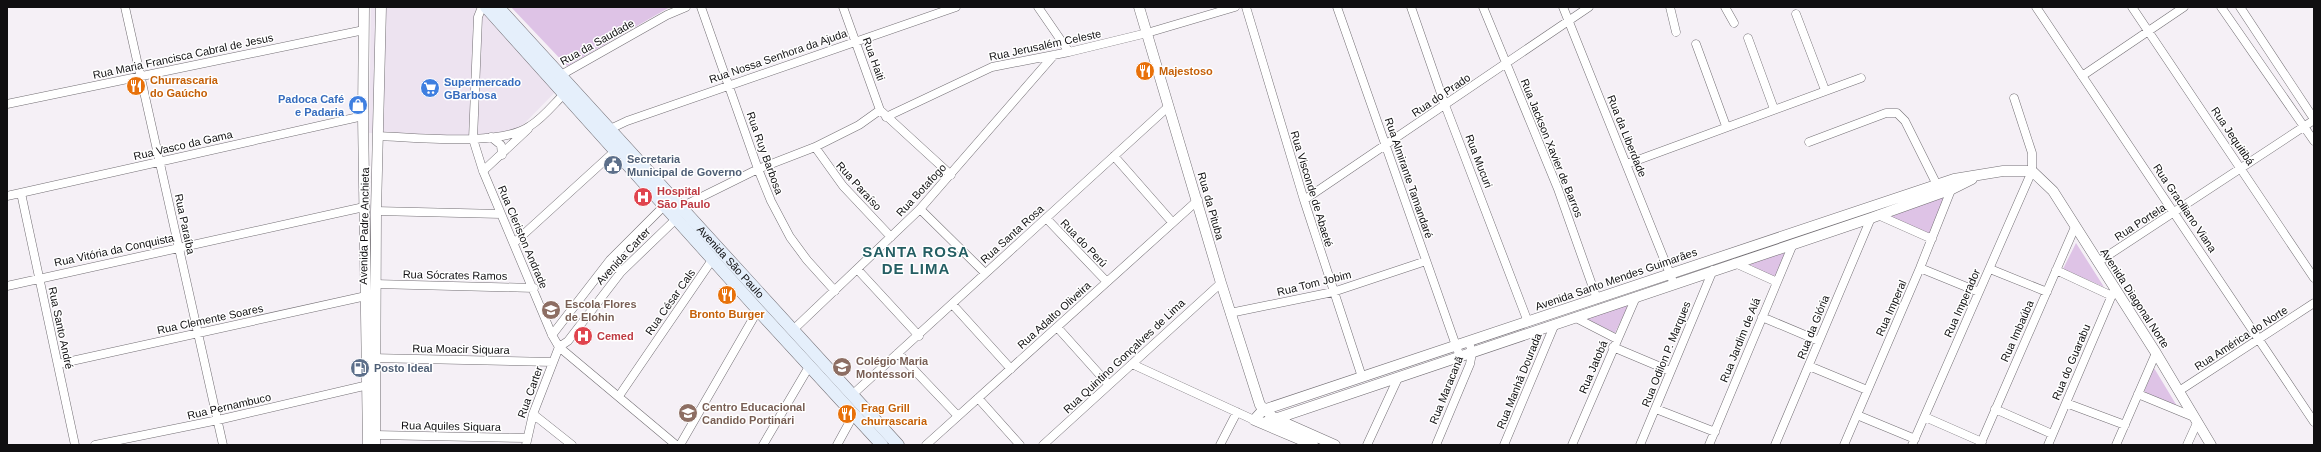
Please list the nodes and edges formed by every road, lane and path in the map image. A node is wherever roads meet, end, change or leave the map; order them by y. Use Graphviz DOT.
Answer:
graph roads {
  1 [pos="125,7"];
  2 [pos="364,7"];
  3 [pos="381,7"];
  4 [pos="482,7"];
  5 [pos="486,7"];
  6 [pos="498,7"];
  7 [pos="686,7"];
  8 [pos="701,7"];
  9 [pos="843,7"];
  10 [pos="956,7"];
  11 [pos="1038,7"];
  12 [pos="1139,7"];
  13 [pos="1235,7"];
  14 [pos="1246,7"];
  15 [pos="1337,7"];
  16 [pos="1410,7"];
  17 [pos="1483,7"];
  18 [pos="1564,7"];
  19 [pos="1589,7"];
  20 [pos="1670,7"];
  21 [pos="1725,7"];
  22 [pos="2036,7"];
  23 [pos="2132,7"];
  24 [pos="2184,7"];
  25 [pos="2221,7"];
  26 [pos="2240,7"];
  27 [pos="1796,14"];
  28 [pos="1569,20"];
  29 [pos="1734,23"];
  30 [pos="364,30"];
  31 [pos="2149,31"];
  32 [pos="1676,32"];
  33 [pos="1147,33"];
  34 [pos="1748,38"];
  35 [pos="855,40"];
  36 [pos="1696,44"];
  37 [pos="1069,52"];
  38 [pos="1054,55"];
  39 [pos="1507,64"];
  40 [pos="141,75"];
  41 [pos="561,75"];
  42 [pos="2082,76"];
  43 [pos="1861,78"];
  44 [pos="729,85"];
  45 [pos="1825,90"];
  46 [pos="564,94"];
  47 [pos="2014,98"];
  48 [pos="7,104"];
  49 [pos="1445,105"];
  50 [pos="1169,106"];
  51 [pos="1774,109"];
  52 [pos="880,110"];
  53 [pos="363,116"];
  54 [pos="886,117"];
  55 [pos="2314,119"];
  56 [pos="1726,126"];
  57 [pos="2304,126"];
  58 [pos="530,127"];
  59 [pos="610,130"];
  60 [pos="378,136"];
  61 [pos="491,137"];
  62 [pos="473,139"];
  63 [pos="2314,141"];
  64 [pos="1809,142"];
  65 [pos="1387,145"];
  66 [pos="815,147"];
  67 [pos="615,151"];
  68 [pos="502,155"];
  69 [pos="1114,156"];
  70 [pos="160,161"];
  71 [pos="1627,164"];
  72 [pos="2241,168"];
  73 [pos="758,170"];
  74 [pos="483,171"];
  75 [pos="2032,171"];
  76 [pos="951,175"];
  77 [pos="1953,184"];
  78 [pos="1937,185"];
  79 [pos="21,193"];
  80 [pos="7,196"];
  81 [pos="1198,200"];
  82 [pos="1304,200"];
  83 [pos="664,206"];
  84 [pos="364,207"];
  85 [pos="681,207"];
  86 [pos="920,209"];
  87 [pos="376,211"];
  88 [pos="2174,212"];
  89 [pos="501,214"];
  90 [pos="1874,216"];
  91 [pos="1046,218"];
  92 [pos="676,219"];
  93 [pos="1172,222"];
  94 [pos="2075,227"];
  95 [pos="891,237"];
  96 [pos="1932,239"];
  97 [pos="514,243"];
  98 [pos="1793,244"];
  99 [pos="179,247"];
  100 [pos="610,260"];
  101 [pos="712,260"];
  102 [pos="1426,261"];
  103 [pos="2098,262"];
  104 [pos="1735,263"];
  105 [pos="1920,268"];
  106 [pos="1990,269"];
  107 [pos="858,270"];
  108 [pos="1712,270"];
  109 [pos="2056,270"];
  110 [pos="621,272"];
  111 [pos="985,273"];
  112 [pos="1670,274"];
  113 [pos="39,277"];
  114 [pos="2314,278"];
  115 [pos="1107,282"];
  116 [pos="1777,282"];
  117 [pos="1221,283"];
  118 [pos="375,284"];
  119 [pos="1674,284"];
  120 [pos="8,285"];
  121 [pos="534,288"];
  122 [pos="835,291"];
  123 [pos="1333,292"];
  124 [pos="1979,292"];
  125 [pos="2046,292"];
  126 [pos="2113,292"];
  127 [pos="366,296"];
  128 [pos="1636,297"];
  129 [pos="1597,299"];
  130 [pos="2314,303"];
  131 [pos="953,305"];
  132 [pos="758,310"];
  133 [pos="1230,313"];
  134 [pos="1762,317"];
  135 [pos="1576,318"];
  136 [pos="1528,322"];
  137 [pos="1554,326"];
  138 [pos="1057,327"];
  139 [pos="793,330"];
  140 [pos="199,333"];
  141 [pos="552,334"];
  142 [pos="919,336"];
  143 [pos="1617,339"];
  144 [pos="2260,339"];
  145 [pos="1819,341"];
  146 [pos="1469,342"];
  147 [pos="1456,346"];
  148 [pos="559,347"];
  149 [pos="1614,347"];
  150 [pos="898,353"];
  151 [pos="1472,353"];
  152 [pos="2156,353"];
  153 [pos="1460,357"];
  154 [pos="372,358"];
  155 [pos="553,362"];
  156 [pos="58,364"];
  157 [pos="1132,364"];
  158 [pos="810,365"];
  159 [pos="1809,366"];
  160 [pos="1011,369"];
  161 [pos="1670,371"];
  162 [pos="1362,377"];
  163 [pos="1398,378"];
  164 [pos="368,385"];
  165 [pos="1109,385"];
  166 [pos="1867,390"];
  167 [pos="2180,391"];
  168 [pos="2138,394"];
  169 [pos="852,395"];
  170 [pos="619,396"];
  171 [pos="978,398"];
  172 [pos="2066,403"];
  173 [pos="1656,409"];
  174 [pos="1263,410"];
  175 [pos="1995,410"];
  176 [pos="1237,412"];
  177 [pos="533,414"];
  178 [pos="854,414"];
  179 [pos="957,415"];
  180 [pos="1857,415"];
  181 [pos="1924,417"];
  182 [pos="1274,418"];
  183 [pos="218,420"];
  184 [pos="2195,420"];
  185 [pos="1259,422"];
  186 [pos="2314,422"];
  187 [pos="2125,425"];
  188 [pos="1715,432"];
  189 [pos="2052,434"];
  190 [pos="375,440"];
  191 [pos="526,441"];
  192 [pos="1913,442"];
  193 [pos="1981,443"];
  194 [pos="75,445"];
  195 [pos="94,445"];
  196 [pos="223,445"];
  197 [pos="368,445"];
  198 [pos="572,445"];
  199 [pos="676,445"];
  200 [pos="680,445"];
  201 [pos="763,445"];
  202 [pos="837,445"];
  203 [pos="882,445"];
  204 [pos="898,445"];
  205 [pos="926,445"];
  206 [pos="1020,445"];
  207 [pos="1043,445"];
  208 [pos="1220,445"];
  209 [pos="1314,445"];
  210 [pos="1335,445"];
  211 [pos="1367,445"];
  212 [pos="1436,445"];
  213 [pos="1504,445"];
  214 [pos="1572,445"];
  215 [pos="1640,445"];
  216 [pos="1709,445"];
  217 [pos="1775,445"];
  218 [pos="1844,445"];
  219 [pos="2048,445"];
  220 [pos="2116,445"];
  221 [pos="2188,445"];
  222 [pos="2211,445"];
  1 -- 40 [label="street, Rua Paraíba"];
  2 -- 30 [label="street, Avenida Padre Anchieta"];
  3 -- 60 [label="street, Avenida Padre Anchieta"];
  4 -- 62 [label="street, Rua Cleriston Andrade"];
  5 -- 46 [label="main road, Avenida São Paulo"];
  6 -- 41 [label="main road, Avenida São Paulo"];
  7 -- 41 [label="street, Rua da Saudade"];
  8 -- 44 [label="street, Rua Ruy Barbosa"];
  9 -- 35 [label="street, Rua Haiti"];
  10 -- 35 [label="street, Rua Nossa Senhora da Ajuda"];
  11 -- 37 [label="street"];
  12 -- 33 [label="street, Rua da Pituba"];
  13 -- 33 [label="street, Rua Jerusalém Celeste"];
  14 -- 82 [label="street, Rua Visconde de Abaeté"];
  15 -- 65 [label="street, Rua Almirante Tamandaré"];
  16 -- 49 [label="street, Rua Mucuri"];
  17 -- 39 [label="street, Rua Jackson Xavier de Barros"];
  18 -- 28 [label="street, Rua da Liberdade"];
  19 -- 28 [label="street, Rua do Prado"];
  20 -- 32 [label="street"];
  21 -- 29 [label="street"];
  22 -- 42 [label="street, Rua Graciliano Viana"];
  23 -- 31 [label="street, Rua Jequitibá"];
  24 -- 31 [label="street"];
  25 -- 57 [label="street"];
  26 -- 55 [label="street"];
  27 -- 45 [label="street"];
  28 -- 39 [label="street, Rua do Prado"];
  28 -- 71 [label="street, Rua da Liberdade"];
  30 -- 40 [label="street, Rua Maria Francisca Cabral de Jesus"];
  30 -- 53 [label="street, Avenida Padre Anchieta"];
  31 -- 42 [label="street"];
  31 -- 72 [label="street, Rua Jequitibá"];
  33 -- 37 [label="street, Rua Jerusalém Celeste"];
  33 -- 50 [label="street, Rua da Pituba"];
  34 -- 51 [label="street"];
  35 -- 44 [label="street, Rua Nossa Senhora da Ajuda"];
  35 -- 52 [label="street, Rua Haiti"];
  36 -- 56 [label="street"];
  37 -- 38 [label="street, Rua Jerusalém Celeste"];
  38 -- 54 [label="street, Rua Jerusalém Celeste"];
  38 -- 76 [label="street, Rua Botafogo"];
  39 -- 49 [label="street, Rua do Prado"];
  39 -- 129 [label="street, Rua Jackson Xavier de Barros"];
  40 -- 48 [label="street, Rua Maria Francisca Cabral de Jesus"];
  40 -- 70 [label="street, Rua Paraíba"];
  41 -- 59 [label="main road, Avenida São Paulo"];
  42 -- 88 [label="street, Rua Graciliano Viana"];
  43 -- 45 [label="street"];
  44 -- 59 [label="street, Rua Nossa Senhora da Ajuda"];
  44 -- 73 [label="street, Rua Ruy Barbosa"];
  45 -- 51 [label="street"];
  46 -- 58 [label="street"];
  46 -- 67 [label="main road, Avenida São Paulo"];
  47 -- 75 [label="street"];
  49 -- 65 [label="street, Rua do Prado"];
  49 -- 136 [label="street, Rua Mucuri"];
  50 -- 69 [label="street, Rua Santa Rosa"];
  50 -- 81 [label="street, Rua da Pituba"];
  51 -- 56 [label="street"];
  52 -- 54 [label="street, Rua Haiti"];
  52 -- 66 [label="street"];
  53 -- 70 [label="street, Rua Vasco da Gama"];
  53 -- 84 [label="street, Avenida Padre Anchieta"];
  54 -- 76 [label="street, Rua Haiti"];
  55 -- 57 [label="street, Rua Portela"];
  56 -- 71 [label="street"];
  57 -- 63 [label="street"];
  57 -- 72 [label="street, Rua Portela"];
  58 -- 61 [label="street"];
  58 -- 68 [label="street"];
  59 -- 85 [label="main road, Avenida São Paulo"];
  60 -- 62 [label="street"];
  60 -- 87 [label="street, Avenida Padre Anchieta"];
  61 -- 62 [label="street"];
  61 -- 68 [label="street"];
  62 -- 74 [label="street, Rua Cleriston Andrade"];
  64 -- 78 [label="street"];
  65 -- 82 [label="street, Rua do Prado"];
  65 -- 102 [label="street, Rua Almirante Tamandaré"];
  66 -- 73 [label="street"];
  66 -- 95 [label="street, Rua Paraíso"];
  67 -- 83 [label="main road, Avenida São Paulo"];
  67 -- 97 [label="street"];
  68 -- 74 [label="street"];
  69 -- 91 [label="street, Rua Santa Rosa"];
  69 -- 93 [label="street"];
  70 -- 79 [label="street, Rua Vasco da Gama"];
  70 -- 99 [label="street, Rua Paraíba"];
  71 -- 112 [label="street, Rua da Liberdade"];
  72 -- 88 [label="street, Rua Portela"];
  72 -- 114 [label="street, Rua Jequitibá"];
  73 -- 85 [label="street"];
  73 -- 122 [label="street, Rua Ruy Barbosa"];
  74 -- 89 [label="street, Rua Cleriston Andrade"];
  75 -- 77 [label="street, Avenida Santo Mendes Guimarães"];
  75 -- 94 [label="street, Avenida Diagonal Norte"];
  75 -- 106 [label="street, Rua Imperador"];
  76 -- 86 [label="street, Rua Botafogo"];
  77 -- 78 [label="street, Avenida Santo Mendes Guimarães"];
  77 -- 90 [label="street, Avenida Santo Mendes Guimarães"];
  77 -- 96 [label="street, Rua Imperal"];
  78 -- 112 [label="street, Avenida Santo Mendes Guimarães"];
  79 -- 80 [label="street, Rua Vasco da Gama"];
  79 -- 113 [label="street, Rua Santo André"];
  81 -- 93 [label="street, Rua Adalto Oliveira"];
  81 -- 117 [label="street, Rua da Pituba"];
  82 -- 123 [label="street, Rua Visconde de Abaeté"];
  83 -- 92 [label="main road, Avenida São Paulo"];
  83 -- 100 [label="street, Avenida Carter"];
  84 -- 99 [label="street, Rua Vitória da Conquista"];
  84 -- 127 [label="street, Avenida Padre Anchieta"];
  85 -- 139 [label="main road, Avenida São Paulo"];
  86 -- 95 [label="street, Rua Botafogo"];
  86 -- 111 [label="street"];
  87 -- 89 [label="street"];
  87 -- 118 [label="street, Avenida Padre Anchieta"];
  88 -- 103 [label="street, Rua Portela"];
  88 -- 144 [label="street, Rua Graciliano Viana"];
  89 -- 97 [label="street, Rua Cleriston Andrade"];
  90 -- 96 [label="street"];
  90 -- 98 [label="street, Avenida Santo Mendes Guimarães"];
  90 -- 145 [label="street, Rua da Glória"];
  91 -- 111 [label="street, Rua Santa Rosa"];
  91 -- 115 [label="street, Rua do Perú"];
  92 -- 101 [label="main road, Avenida São Paulo"];
  92 -- 110 [label="street, Avenida Carter"];
  93 -- 115 [label="street, Rua Adalto Oliveira"];
  94 -- 103 [label="street, Avenida Diagonal Norte"];
  94 -- 109 [label="street, Rua Imbaúba"];
  95 -- 107 [label="street, Rua Botafogo"];
  96 -- 105 [label="street, Rua Imperal"];
  97 -- 121 [label="street, Rua Cleriston Andrade"];
  98 -- 104 [label="street, Avenida Santo Mendes Guimarães"];
  98 -- 116 [label="street, Rua Jardim de Alá"];
  99 -- 113 [label="street, Rua Vitória da Conquista"];
  99 -- 140 [label="street, Rua Paraíba"];
  100 -- 110 [label="street"];
  100 -- 141 [label="street, Avenida Carter"];
  101 -- 132 [label="main road, Avenida São Paulo"];
  101 -- 170 [label="street, Rua César Cals"];
  102 -- 123 [label="street, Rua Tom Jobim"];
  102 -- 147 [label="street, Rua Almirante Tamandaré"];
  103 -- 126 [label="street, Avenida Diagonal Norte"];
  104 -- 108 [label="street, Avenida Santo Mendes Guimarães"];
  104 -- 116 [label="street"];
  105 -- 124 [label="street"];
  105 -- 166 [label="street, Rua Imperal"];
  106 -- 124 [label="street, Rua Imperador"];
  106 -- 125 [label="street"];
  107 -- 122 [label="street, Rua Botafogo"];
  107 -- 142 [label="street"];
  108 -- 119 [label="street, Avenida Santo Mendes Guimarães"];
  108 -- 161 [label="street, Rua Odilon P. Marques"];
  109 -- 125 [label="street, Rua Imbaúba"];
  109 -- 126 [label="street"];
  110 -- 148 [label="street, Avenida Carter"];
  111 -- 131 [label="street, Rua Santa Rosa"];
  112 -- 119 [label="street, Rua da Liberdade"];
  112 -- 129 [label="street, Avenida Santo Mendes Guimarães"];
  113 -- 120 [label="street, Rua Vitória da Conquista"];
  113 -- 156 [label="street, Rua Santo André"];
  115 -- 138 [label="street, Rua Adalto Oliveira"];
  116 -- 134 [label="street, Rua Jardim de Alá"];
  117 -- 133 [label="street, Rua da Pituba"];
  117 -- 157 [label="street, Rua Quintino Gonçalves de Lima"];
  118 -- 121 [label="street, Rua Sócrates Ramos"];
  118 -- 154 [label="street, Avenida Padre Anchieta"];
  119 -- 128 [label="street, Avenida Santo Mendes Guimarães"];
  121 -- 141 [label="street, Rua Cleriston Andrade"];
  122 -- 139 [label="street, Rua Botafogo"];
  123 -- 133 [label="street, Rua Tom Jobim"];
  123 -- 162 [label="street, Rua Visconde de Abaeté"];
  124 -- 181 [label="street, Rua Imperador"];
  125 -- 175 [label="street, Rua Imbaúba"];
  126 -- 152 [label="street, Avenida Diagonal Norte"];
  126 -- 172 [label="street, Rua do Guarabu"];
  127 -- 140 [label="street, Rua Clemente Soares"];
  127 -- 154 [label="street, Avenida Padre Anchieta"];
  128 -- 135 [label="street, Avenida Santo Mendes Guimarães"];
  128 -- 143 [label="street, Rua Jatobá"];
  129 -- 136 [label="street, Avenida Santo Mendes Guimarães"];
  130 -- 144 [label="street, Rua América do Norte"];
  131 -- 142 [label="street, Rua Santa Rosa"];
  131 -- 160 [label="street"];
  132 -- 158 [label="main road, Avenida São Paulo"];
  132 -- 200 [label="street"];
  133 -- 174 [label="street, Rua da Pituba"];
  134 -- 145 [label="street"];
  134 -- 188 [label="street, Rua Jardim de Alá"];
  135 -- 137 [label="street, Avenida Santo Mendes Guimarães"];
  135 -- 143 [label="street"];
  136 -- 146 [label="street, Avenida Santo Mendes Guimarães"];
  137 -- 151 [label="street, Avenida Santo Mendes Guimarães"];
  137 -- 213 [label="street, Rua Manhã Dourada"];
  138 -- 160 [label="street, Rua Adalto Oliveira"];
  138 -- 165 [label="street"];
  139 -- 169 [label="main road, Avenida São Paulo"];
  140 -- 156 [label="street, Rua Clemente Soares"];
  140 -- 183 [label="street, Rua Paraíba"];
  141 -- 148 [label="street, Rua Cleriston Andrade"];
  142 -- 150 [label="street, Rua Santa Rosa"];
  143 -- 149 [label="street, Rua Jatobá"];
  144 -- 167 [label="street, Rua América do Norte"];
  144 -- 186 [label="street, Rua Graciliano Viana"];
  145 -- 159 [label="street, Rua da Glória"];
  146 -- 147 [label="street, Avenida Santo Mendes Guimarães"];
  146 -- 151 [label="street, Rua Maracanã"];
  147 -- 153 [label="street, Rua Almirante Tamandaré"];
  147 -- 162 [label="street, Avenida Santo Mendes Guimarães"];
  148 -- 155 [label="street, Rua Carter"];
  148 -- 170 [label="street, Rua Cleriston Andrade"];
  149 -- 161 [label="street"];
  149 -- 214 [label="street, Rua Jatobá"];
  150 -- 169 [label="street, Rua Santa Rosa"];
  150 -- 179 [label="street"];
  151 -- 153 [label="street, Avenida Santo Mendes Guimarães"];
  151 -- 212 [label="street, Rua Maracanã"];
  152 -- 167 [label="street, Avenida Diagonal Norte"];
  152 -- 168 [label="street"];
  153 -- 163 [label="street, Avenida Santo Mendes Guimarães"];
  154 -- 155 [label="street, Rua Moacir Siquara"];
  154 -- 164 [label="street, Avenida Padre Anchieta"];
  154 -- 190 [label="street, Avenida Padre Anchieta"];
  155 -- 177 [label="street, Rua Carter"];
  156 -- 194 [label="street, Rua Santo André"];
  157 -- 165 [label="street, Rua Quintino Gonçalves de Lima"];
  157 -- 176 [label="street"];
  158 -- 178 [label="main road, Avenida São Paulo"];
  158 -- 201 [label="street"];
  159 -- 166 [label="street"];
  159 -- 217 [label="street, Rua da Glória"];
  160 -- 171 [label="street, Rua Adalto Oliveira"];
  161 -- 173 [label="street, Rua Odilon P. Marques"];
  162 -- 174 [label="street, Avenida Santo Mendes Guimarães"];
  163 -- 182 [label="street, Avenida Santo Mendes Guimarães"];
  163 -- 211 [label="street"];
  164 -- 183 [label="street, Rua Pernambuco"];
  164 -- 197 [label="street, Avenida Padre Anchieta"];
  165 -- 207 [label="street, Rua Quintino Gonçalves de Lima"];
  166 -- 180 [label="street, Rua Imperal"];
  167 -- 184 [label="street, Avenida Diagonal Norte"];
  168 -- 184 [label="street"];
  168 -- 187 [label="street"];
  169 -- 204 [label="main road, Avenida São Paulo"];
  170 -- 199 [label="street, Rua Cleriston Andrade"];
  171 -- 179 [label="street, Rua Adalto Oliveira"];
  171 -- 206 [label="street"];
  172 -- 187 [label="street"];
  172 -- 189 [label="street, Rua do Guarabu"];
  173 -- 188 [label="street"];
  173 -- 215 [label="street, Rua Odilon P. Marques"];
  174 -- 182 [label="street"];
  174 -- 185 [label="street"];
  175 -- 189 [label="street"];
  175 -- 193 [label="street, Rua Imbaúba"];
  176 -- 185 [label="street"];
  176 -- 208 [label="street"];
  177 -- 191 [label="street, Rua Carter"];
  177 -- 198 [label="street"];
  178 -- 202 [label="street"];
  178 -- 203 [label="main road, Avenida São Paulo"];
  179 -- 205 [label="street, Rua Adalto Oliveira"];
  180 -- 192 [label="street"];
  180 -- 218 [label="street, Rua Imperal"];
  181 -- 192 [label="street, Rua Imperador"];
  181 -- 193 [label="street"];
  182 -- 185 [label="street, Avenida Santo Mendes Guimarães"];
  182 -- 210 [label="street"];
  183 -- 195 [label="street, Rua Pernambuco"];
  183 -- 196 [label="street, Rua Paraíba"];
  184 -- 221 [label="street"];
  184 -- 222 [label="street, Avenida Diagonal Norte"];
  185 -- 209 [label="street"];
  187 -- 220 [label="street"];
  188 -- 216 [label="street, Rua Jardim de Alá"];
  189 -- 219 [label="street, Rua do Guarabu"];
  190 -- 191 [label="street, Rua Aquiles Siquara"];
}
